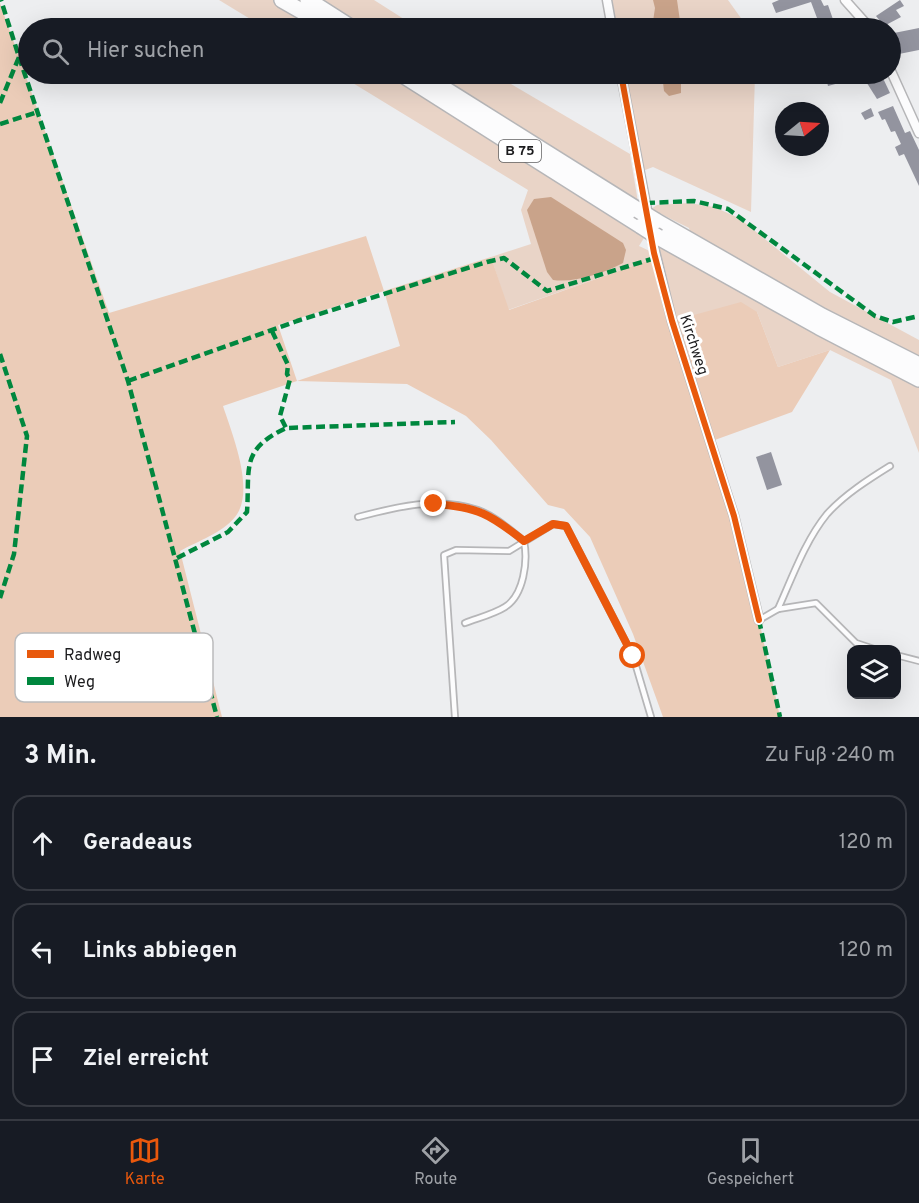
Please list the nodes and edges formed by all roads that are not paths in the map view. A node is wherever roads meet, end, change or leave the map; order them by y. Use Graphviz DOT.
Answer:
graph roads {
  1 [pos="282,0"];
  2 [pos="292,0"];
  3 [pos="607,0"];
  4 [pos="845,0"];
  5 [pos="313,2"];
  6 [pos="314,18"];
  7 [pos="318,18"];
  8 [pos="337,18"];
  9 [pos="610,18"];
  10 [pos="861,18"];
  11 [pos="417,84"];
  12 [pos="437,84"];
  13 [pos="623,84"];
  14 [pos="898,84"];
  15 [pos="919,133"];
  16 [pos="657,229"];
  17 [pos="919,365"];
  18 [pos="919,379"];
  19 [pos="890,466"];
  20 [pos="358,517"];
  21 [pos="524,541"];
  22 [pos="778,609"];
  23 [pos="759,620"];
  24 [pos="465,623"];
  25 [pos="860,645"];
  26 [pos="901,656"];
  27 [pos="919,661"];
  28 [pos="455,717"];
  29 [pos="651,717"];
  1 -- 6 [label="highway"];
  2 -- 7 [label="highway"];
  3 -- 9 [label="street"];
  4 -- 10 [label="street"];
  5 -- 8 [label="highway"];
  11 -- 16 [label="highway, B 75, bridge"];
  12 -- 16 [label="highway, B 75, bridge"];
  13 -- 23 [label="street, Kirchweg"];
  14 -- 15 [label="street"];
  16 -- 17 [label="highway, B 75"];
  16 -- 18 [label="highway, B 75"];
  19 -- 22 [label="lane"];
  20 -- 21 [label="lane"];
  21 -- 24 [label="lane"];
  21 -- 28 [label="lane"];
  21 -- 29 [label="lane"];
  22 -- 23 [label="lane"];
  22 -- 25 [label="lane"];
  26 -- 27 [label="lane"];
}
